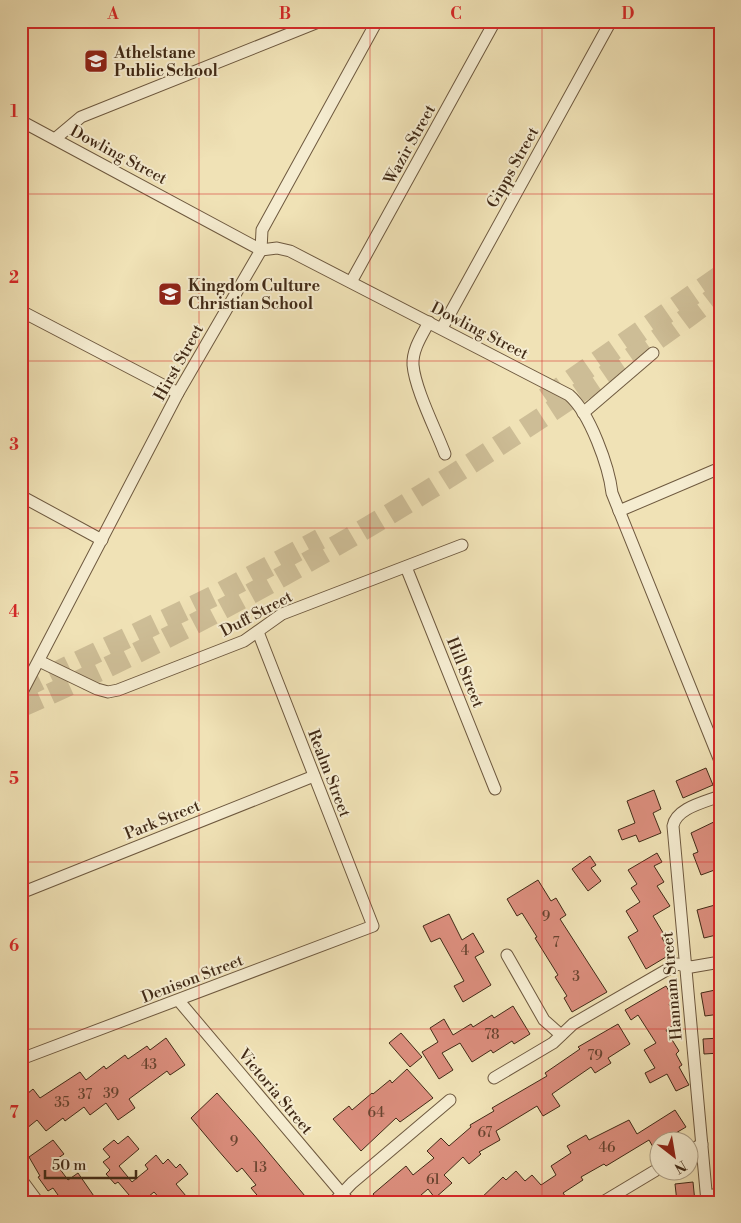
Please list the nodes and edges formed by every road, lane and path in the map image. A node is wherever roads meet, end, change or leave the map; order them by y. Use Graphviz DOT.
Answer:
graph roads {
  1 [pos="320,21"];
  2 [pos="378,21"];
  3 [pos="495,21"];
  4 [pos="611,21"];
  5 [pos="21,121"];
  6 [pos="56,138"];
  7 [pos="261,250"];
  8 [pos="351,282"];
  9 [pos="21,311"];
  10 [pos="429,322"];
  11 [pos="442,328"];
  12 [pos="653,353"];
  13 [pos="178,393"];
  14 [pos="583,413"];
  15 [pos="445,454"];
  16 [pos="720,468"];
  17 [pos="21,496"];
  18 [pos="619,511"];
  19 [pos="102,540"];
  20 [pos="462,545"];
  21 [pos="406,567"];
  22 [pos="258,632"];
  23 [pos="39,661"];
  24 [pos="25,677"];
  25 [pos="21,694"];
  26 [pos="720,761"];
  27 [pos="314,776"];
  28 [pos="495,789"];
  29 [pos="720,796"];
  30 [pos="21,893"];
  31 [pos="373,926"];
  32 [pos="507,955"];
  33 [pos="720,962"];
  34 [pos="686,966"];
  35 [pos="179,1001"];
  36 [pos="561,1035"];
  37 [pos="21,1059"];
  38 [pos="494,1078"];
  39 [pos="450,1100"];
  40 [pos="702,1144"];
  41 [pos="698,1146"];
  42 [pos="648,1175"];
  43 [pos="21,1179"];
  44 [pos="720,1194"];
  45 [pos="342,1199"];
  46 [pos="707,1199"];
  47 [pos="38,1202"];
  48 [pos="603,1202"];
  1 -- 6 [label="street"];
  2 -- 7 [label="street, Hirst Street"];
  3 -- 8 [label="street, Wazir Street"];
  4 -- 11 [label="street, Gipps Street"];
  5 -- 6 [label="street, Dowling Street"];
  6 -- 7 [label="street, Dowling Street"];
  7 -- 8 [label="street, Dowling Street"];
  7 -- 13 [label="street, Hirst Street"];
  8 -- 10 [label="street, Dowling Street"];
  9 -- 13 [label="street"];
  10 -- 11 [label="street, Dowling Street"];
  10 -- 15 [label="street"];
  11 -- 14 [label="street, Dowling Street"];
  12 -- 14 [label="street"];
  13 -- 19 [label="street, Hirst Street"];
  14 -- 18 [label="street, Dowling Street"];
  16 -- 18 [label="street"];
  17 -- 19 [label="street"];
  18 -- 26 [label="street, Dowling Street"];
  19 -- 23 [label="street, Hirst Street"];
  20 -- 21 [label="street, Duff Street"];
  21 -- 22 [label="street, Duff Street"];
  21 -- 28 [label="street, Hill Street"];
  22 -- 23 [label="street, Duff Street"];
  22 -- 27 [label="street, Realm Street"];
  23 -- 24 [label="street, Hirst Street"];
  24 -- 25 [label="street, Hirst Street"];
  27 -- 30 [label="street, Park Street"];
  27 -- 31 [label="street, Realm Street"];
  29 -- 34 [label="street, Hannam Street"];
  31 -- 35 [label="street, Denison Street"];
  32 -- 36 [label="street"];
  33 -- 34 [label="street"];
  34 -- 36 [label="street"];
  34 -- 40 [label="street, Hannam Street"];
  35 -- 37 [label="street, Denison Street"];
  35 -- 45 [label="street, Victoria Street"];
  36 -- 38 [label="street"];
  39 -- 45 [label="street"];
  40 -- 41 [label="street"];
  40 -- 46 [label="street, Hannam Street"];
  42 -- 48 [label="street"];
  43 -- 47 [label="street"];
  44 -- 46 [label="street"];
}
